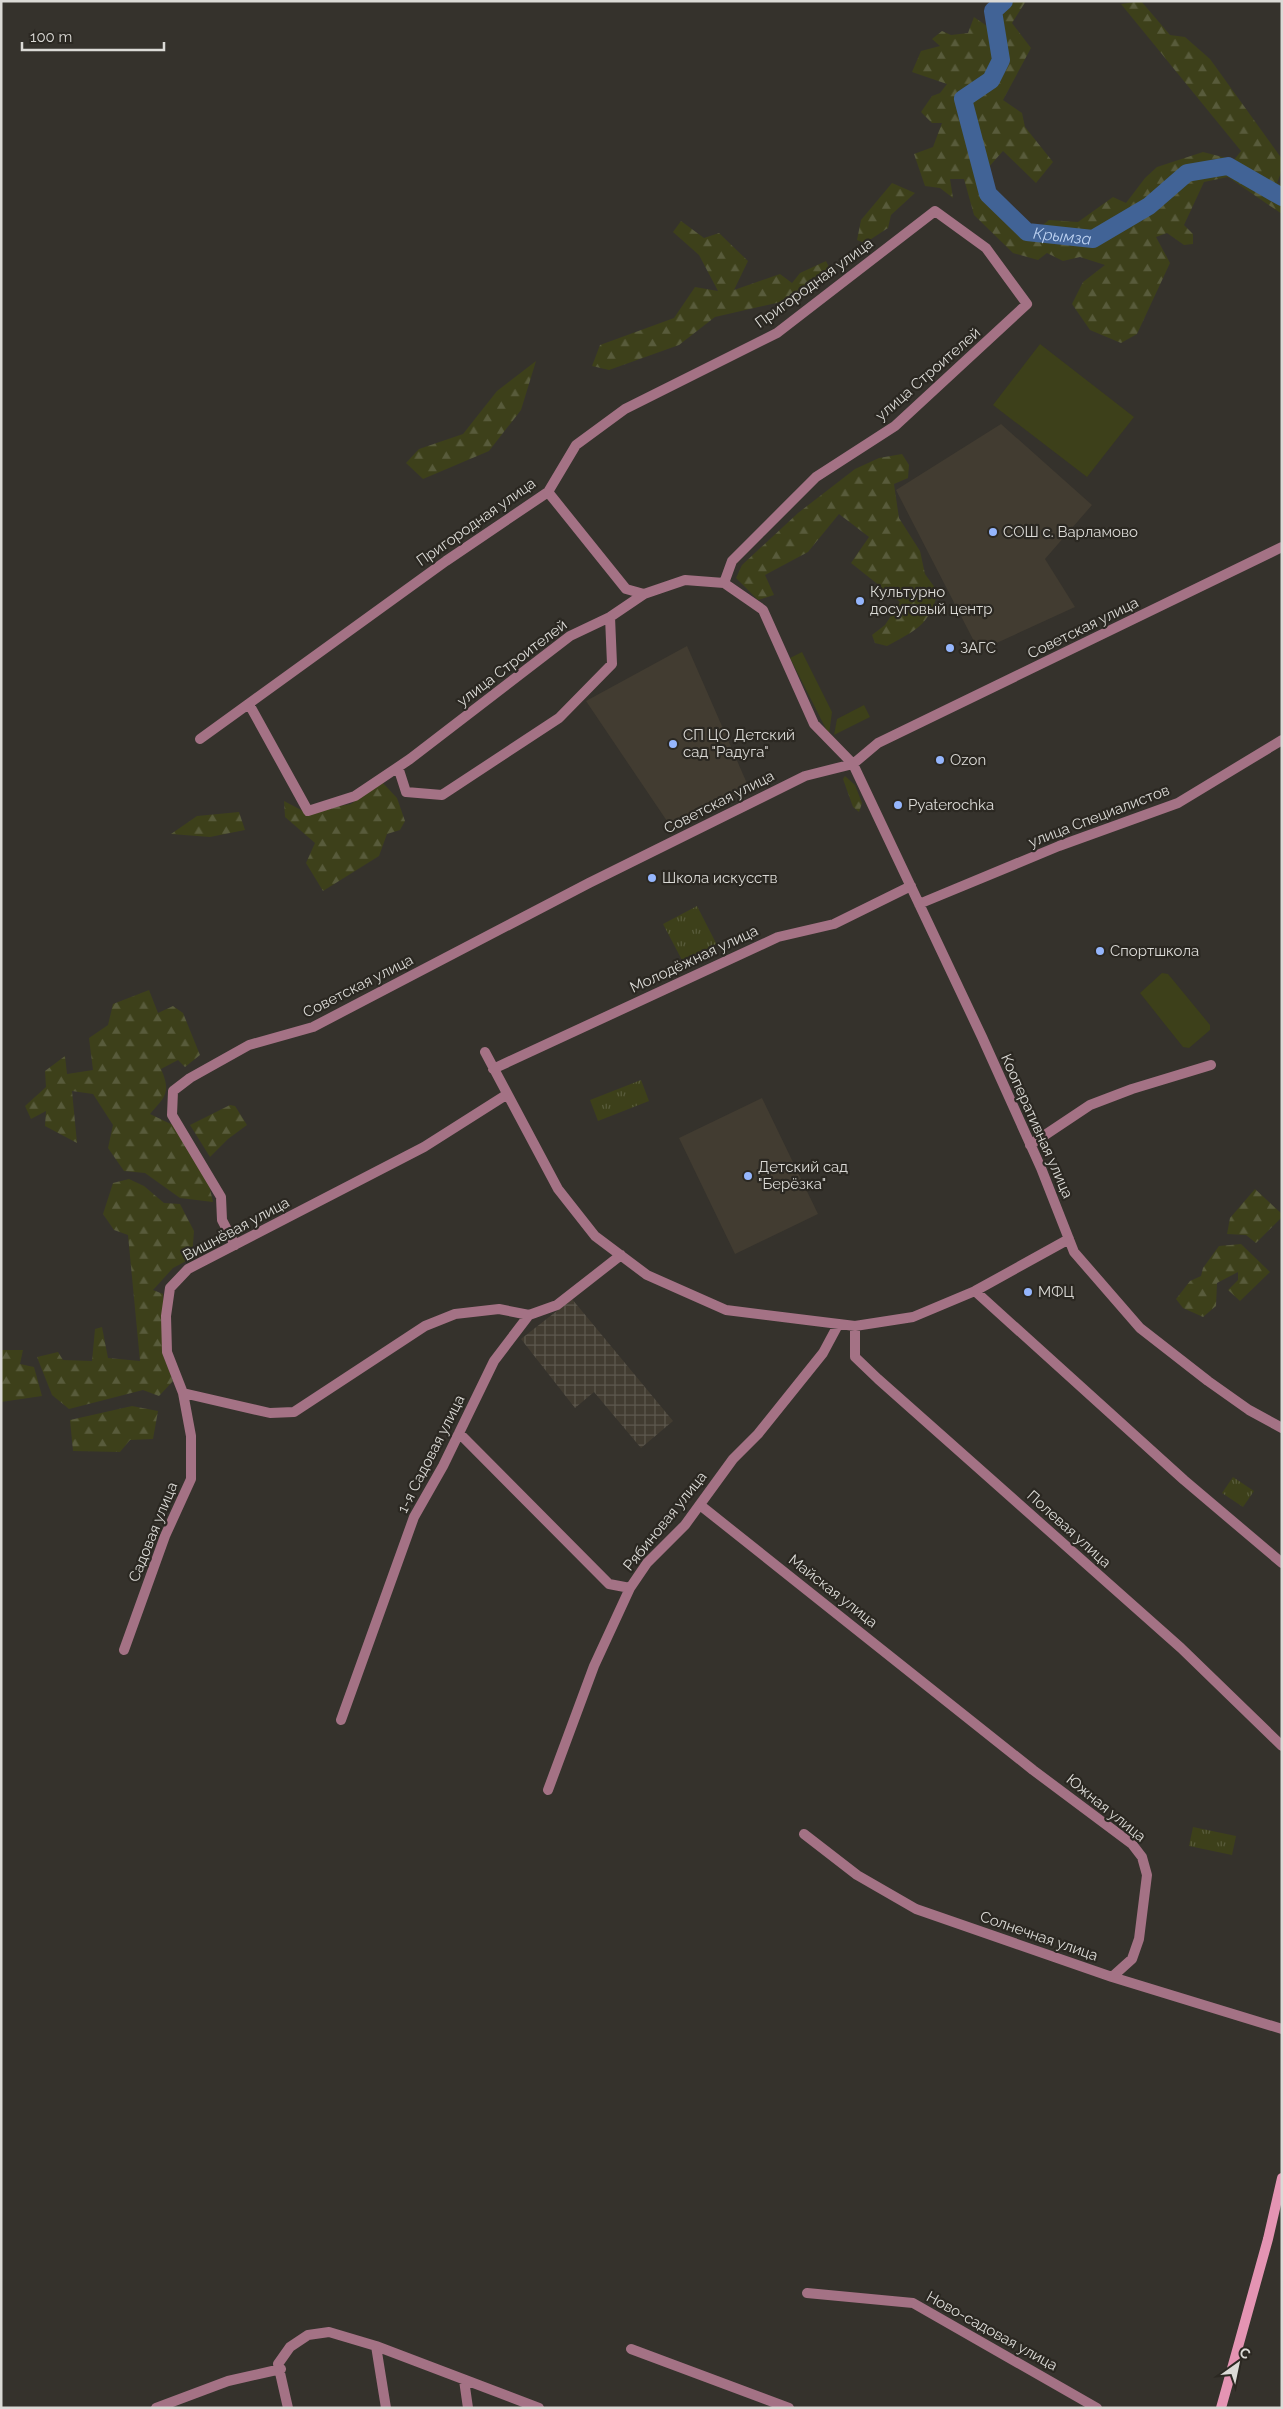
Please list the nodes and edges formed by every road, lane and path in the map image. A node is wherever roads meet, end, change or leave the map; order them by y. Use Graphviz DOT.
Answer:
graph roads {
  1 [pos="1027,304"];
  2 [pos="548,492"];
  3 [pos="1282,547"];
  4 [pos="724,582"];
  5 [pos="644,594"];
  6 [pos="610,618"];
  7 [pos="249,704"];
  8 [pos="200,739"];
  9 [pos="1282,740"];
  10 [pos="853,764"];
  11 [pos="398,767"];
  12 [pos="911,886"];
  13 [pos="919,904"];
  14 [pos="485,1052"];
  15 [pos="1211,1066"];
  16 [pos="494,1069"];
  17 [pos="506,1095"];
  18 [pos="1030,1144"];
  19 [pos="1069,1239"];
  20 [pos="235,1245"];
  21 [pos="621,1255"];
  22 [pos="975,1291"];
  23 [pos="529,1314"];
  24 [pos="838,1324"];
  25 [pos="856,1326"];
  26 [pos="183,1393"];
  27 [pos="1282,1428"];
  28 [pos="459,1434"];
  29 [pos="700,1505"];
  30 [pos="1282,1564"];
  31 [pos="630,1588"];
  32 [pos="124,1650"];
  33 [pos="948,1702"];
  34 [pos="341,1720"];
  35 [pos="1282,1746"];
  36 [pos="548,1790"];
  37 [pos="804,1834"];
  38 [pos="1112,1977"];
  39 [pos="1282,2029"];
  40 [pos="1282,2178"];
  41 [pos="807,2293"];
  42 [pos="376,2346"];
  43 [pos="631,2349"];
  44 [pos="281,2369"];
  45 [pos="464,2380"];
  46 [pos="168,2405"];
  47 [pos="156,2408"];
  48 [pos="288,2408"];
  49 [pos="386,2408"];
  50 [pos="468,2408"];
  51 [pos="539,2408"];
  52 [pos="789,2408"];
  53 [pos="1097,2408"];
  54 [pos="1221,2408"];
  1 -- 2 [label="street, Пригородная улица"];
  1 -- 4 [label="street, улица Строителей"];
  2 -- 5 [label="street"];
  2 -- 7 [label="street, Пригородная улица"];
  3 -- 10 [label="street, Советская улица"];
  4 -- 5 [label="street, улица Строителей"];
  4 -- 10 [label="street, Кооперативная улица"];
  5 -- 6 [label="street, улица Строителей"];
  6 -- 11 [label="street, улица Строителей"];
  6 -- 11 [label="street"];
  7 -- 8 [label="street, Пригородная улица"];
  7 -- 11 [label="street, улица Строителей"];
  9 -- 13 [label="street, улица Специалистов"];
  10 -- 12 [label="street, Кооперативная улица"];
  10 -- 20 [label="street, Советская улица"];
  12 -- 13 [label="street, Кооперативная улица"];
  12 -- 16 [label="street, Молодёжная улица"];
  13 -- 18 [label="street, Кооперативная улица"];
  14 -- 16 [label="street"];
  15 -- 18 [label="street"];
  16 -- 17 [label="street"];
  17 -- 20 [label="street, Вишнёвая улица"];
  17 -- 21 [label="street"];
  18 -- 19 [label="street, Кооперативная улица"];
  19 -- 22 [label="street"];
  19 -- 27 [label="street, Кооперативная улица"];
  20 -- 26 [label="street, Вишнёвая улица"];
  21 -- 23 [label="street"];
  21 -- 24 [label="street"];
  22 -- 25 [label="street"];
  22 -- 30 [label="street"];
  23 -- 26 [label="street"];
  23 -- 28 [label="street, 1-я Садовая улица"];
  24 -- 25 [label="street"];
  24 -- 29 [label="street, Рябиновая улица"];
  25 -- 35 [label="street, Полевая улица"];
  26 -- 32 [label="street, Садовая улица"];
  28 -- 31 [label="street"];
  28 -- 34 [label="street, 1-я Садовая улица"];
  29 -- 31 [label="street, Рябиновая улица"];
  29 -- 33 [label="street, Майская улица"];
  31 -- 36 [label="street, Рябиновая улица"];
  33 -- 38 [label="street, Южная улица"];
  37 -- 38 [label="street, Солнечная улица"];
  38 -- 39 [label="street, Солнечная улица"];
  40 -- 54 [label="main road"];
  41 -- 53 [label="street, Ново-садовая улица"];
  42 -- 44 [label="street"];
  42 -- 45 [label="street"];
  42 -- 49 [label="street"];
  43 -- 52 [label="street"];
  44 -- 46 [label="street"];
  44 -- 48 [label="street"];
  45 -- 50 [label="street"];
  45 -- 51 [label="street"];
  46 -- 47 [label="street"];
}
